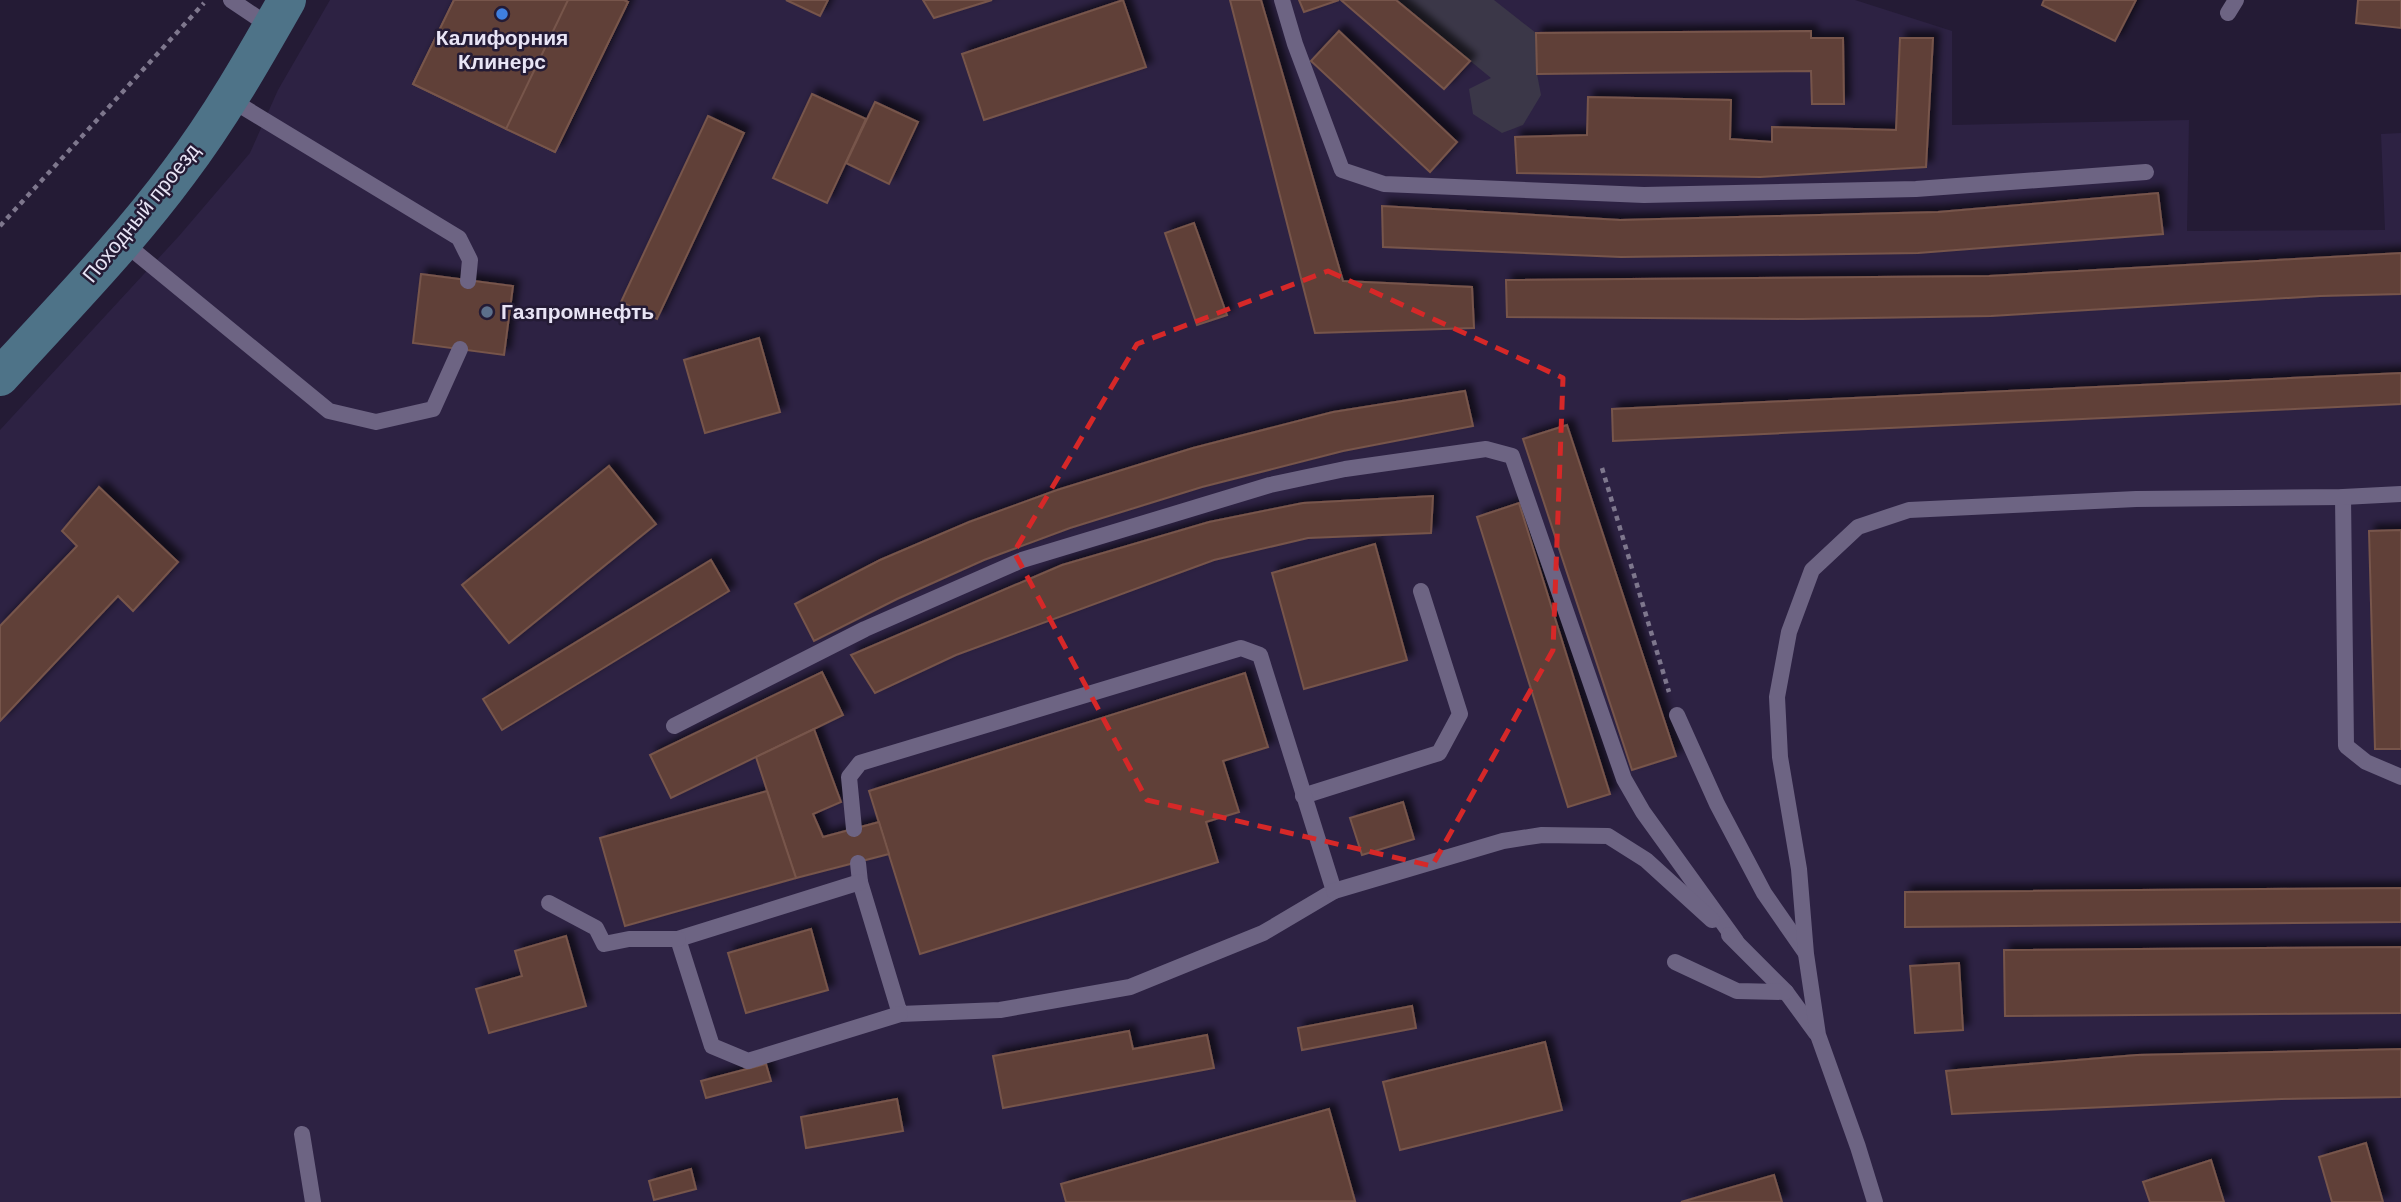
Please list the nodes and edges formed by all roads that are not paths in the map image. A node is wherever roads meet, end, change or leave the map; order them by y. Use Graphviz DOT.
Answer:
graph roads {
  1 [pos="231,0"];
  2 [pos="1282,0"];
  3 [pos="279,14"];
  4 [pos="228,98"];
  5 [pos="2147,172"];
  6 [pos="123,242"];
  7 [pos="468,281"];
  8 [pos="460,349"];
  9 [pos="0,377"];
  10 [pos="2401,494"];
  11 [pos="2343,497"];
  12 [pos="1421,591"];
  13 [pos="1676,715"];
  14 [pos="674,726"];
  15 [pos="2401,777"];
  16 [pos="1303,796"];
  17 [pos="854,829"];
  18 [pos="858,863"];
  19 [pos="860,882"];
  20 [pos="1334,891"];
  21 [pos="549,903"];
  22 [pos="678,939"];
  23 [pos="1736,941"];
  24 [pos="1806,954"];
  25 [pos="1675,962"];
  26 [pos="1786,992"];
  27 [pos="900,1014"];
  28 [pos="1818,1035"];
  29 [pos="302,1134"];
  30 [pos="313,1202"];
  31 [pos="1875,1202"];
  1 -- 3 [label="lane"];
  2 -- 5 [label="lane"];
  3 -- 4 [label="main road, Походный проезд"];
  4 -- 6 [label="main road, Походный проезд"];
  4 -- 7 [label="lane"];
  6 -- 8 [label="lane"];
  6 -- 9 [label="main road, Походный проезд"];
  10 -- 11 [label="lane"];
  11 -- 15 [label="lane"];
  11 -- 24 [label="lane"];
  12 -- 16 [label="lane"];
  13 -- 24 [label="lane"];
  14 -- 23 [label="lane"];
  16 -- 17 [label="lane"];
  16 -- 20 [label="lane"];
  18 -- 19 [label="lane"];
  19 -- 22 [label="lane"];
  19 -- 27 [label="lane"];
  20 -- 23 [label="lane"];
  20 -- 27 [label="lane"];
  21 -- 22 [label="lane"];
  22 -- 27 [label="lane"];
  23 -- 26 [label="lane"];
  24 -- 28 [label="lane"];
  25 -- 26 [label="lane"];
  26 -- 28 [label="lane"];
  28 -- 31 [label="lane"];
  29 -- 30 [label="lane"];
}
